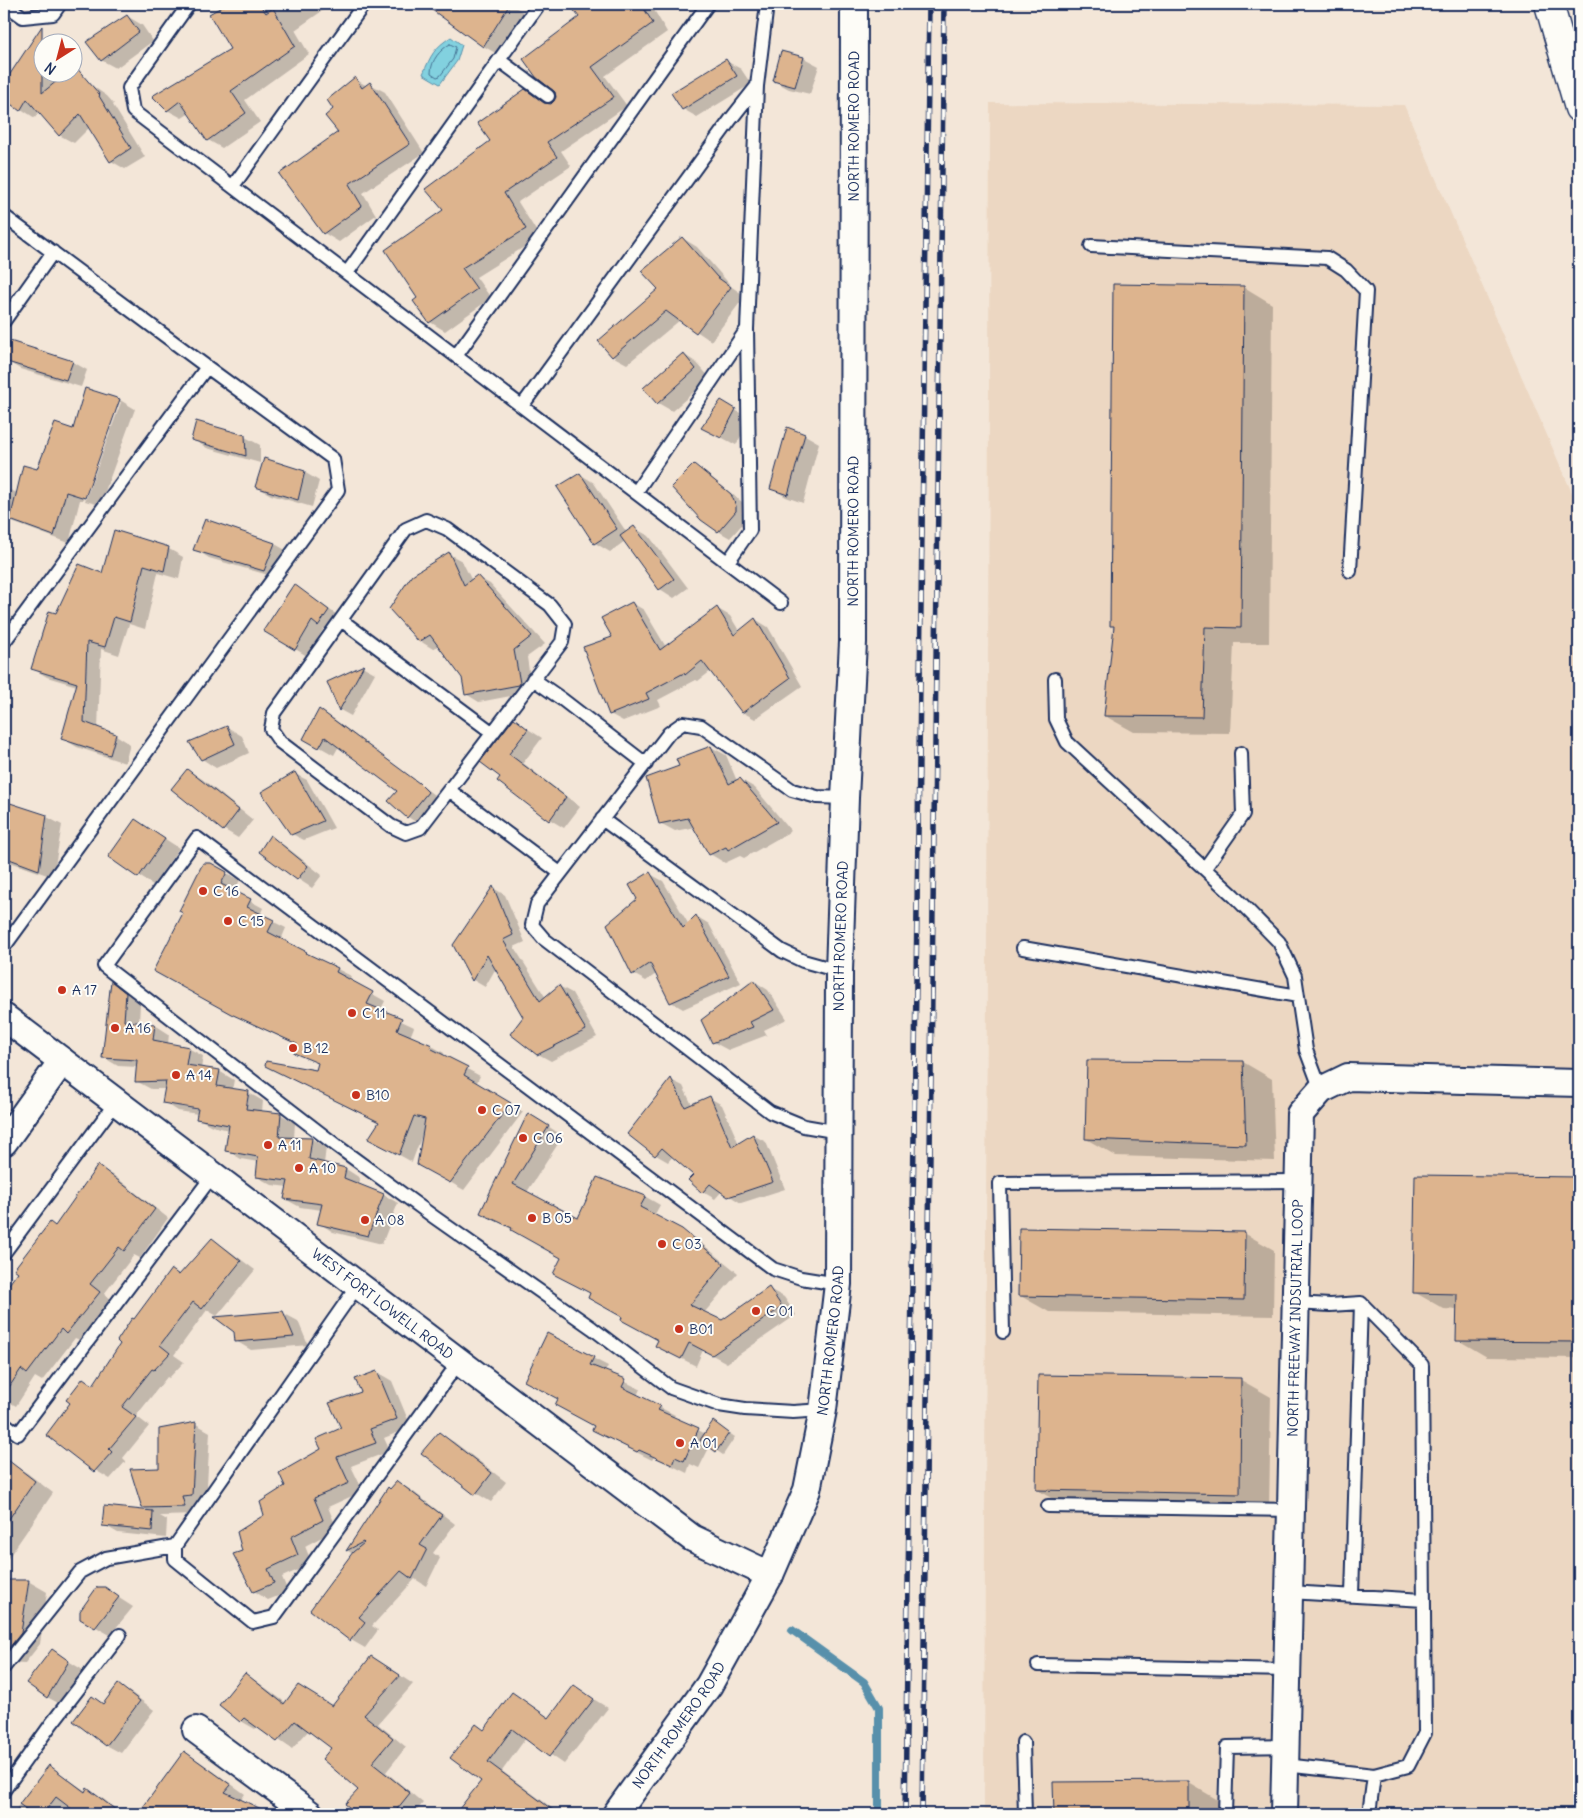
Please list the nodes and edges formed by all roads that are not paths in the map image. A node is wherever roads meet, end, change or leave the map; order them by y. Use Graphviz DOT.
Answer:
graph roads {
  1 [pos="5,4"];
  2 [pos="60,4"];
  3 [pos="189,4"];
  4 [pos="364,4"];
  5 [pos="539,4"];
  6 [pos="708,4"];
  7 [pos="767,4"];
  8 [pos="854,4"];
  9 [pos="1549,4"];
  10 [pos="499,60"];
  11 [pos="757,86"];
  12 [pos="548,96"];
  13 [pos="1579,108"];
  14 [pos="233,186"];
  15 [pos="4,216"];
  16 [pos="1092,246"];
  17 [pos="53,252"];
  18 [pos="347,273"];
  19 [pos="4,321"];
  20 [pos="747,329"];
  21 [pos="456,356"];
  22 [pos="207,368"];
  23 [pos="522,406"];
  24 [pos="636,492"];
  25 [pos="728,562"];
  26 [pos="1350,570"];
  27 [pos="780,603"];
  28 [pos="341,620"];
  29 [pos="4,642"];
  30 [pos="533,679"];
  31 [pos="1055,679"];
  32 [pos="493,733"];
  33 [pos="1241,753"];
  34 [pos="646,764"];
  35 [pos="449,790"];
  36 [pos="845,798"];
  37 [pos="602,819"];
  38 [pos="1205,868"];
  39 [pos="560,873"];
  40 [pos="4,947"];
  41 [pos="1023,948"];
  42 [pos="839,971"];
  43 [pos="1298,996"];
  44 [pos="4,1017"];
  45 [pos="62,1061"];
  46 [pos="1579,1083"];
  47 [pos="1321,1090"];
  48 [pos="116,1102"];
  49 [pos="840,1132"];
  50 [pos="4,1142"];
  51 [pos="213,1175"];
  52 [pos="1298,1181"];
  53 [pos="4,1253"];
  54 [pos="838,1284"];
  55 [pos="358,1285"];
  56 [pos="1295,1303"];
  57 [pos="1361,1303"];
  58 [pos="1003,1332"];
  59 [pos="459,1362"];
  60 [pos="823,1410"];
  61 [pos="4,1423"];
  62 [pos="1048,1506"];
  63 [pos="1291,1510"];
  64 [pos="175,1546"];
  65 [pos="770,1575"];
  66 [pos="1289,1592"];
  67 [pos="1352,1595"];
  68 [pos="1424,1600"];
  69 [pos="120,1635"];
  70 [pos="1038,1665"];
  71 [pos="4,1668"];
  72 [pos="1287,1670"];
  73 [pos="196,1730"];
  74 [pos="1023,1742"];
  75 [pos="1285,1756"];
  76 [pos="1374,1775"];
  77 [pos="4,1790"];
  78 [pos="310,1814"];
  79 [pos="616,1814"];
  80 [pos="1025,1814"];
  81 [pos="1226,1814"];
  82 [pos="1284,1814"];
  83 [pos="1369,1814"];
  1 -- 2 [label="lane"];
  3 -- 14 [label="lane"];
  4 -- 14 [label="lane"];
  5 -- 10 [label="lane"];
  6 -- 21 [label="lane"];
  7 -- 11 [label="lane"];
  8 -- 36 [label="street, NORTH ROMERO ROAD"];
  9 -- 13 [label="highway"];
  10 -- 12 [label="lane"];
  10 -- 18 [label="lane"];
  11 -- 20 [label="lane"];
  11 -- 23 [label="lane"];
  14 -- 18 [label="lane"];
  15 -- 17 [label="lane"];
  16 -- 26 [label="lane"];
  17 -- 19 [label="lane"];
  17 -- 22 [label="lane"];
  18 -- 21 [label="lane"];
  20 -- 24 [label="lane"];
  20 -- 25 [label="lane"];
  21 -- 23 [label="lane"];
  22 -- 29 [label="lane"];
  22 -- 40 [label="lane"];
  23 -- 24 [label="lane"];
  24 -- 25 [label="lane"];
  25 -- 27 [label="lane"];
  28 -- 30 [label="lane"];
  28 -- 32 [label="lane"];
  28 -- 35 [label="lane"];
  30 -- 32 [label="lane"];
  30 -- 34 [label="lane"];
  31 -- 38 [label="lane"];
  32 -- 35 [label="lane"];
  33 -- 38 [label="lane"];
  34 -- 36 [label="lane"];
  34 -- 37 [label="lane"];
  35 -- 39 [label="lane"];
  36 -- 42 [label="street, NORTH ROMERO ROAD"];
  37 -- 39 [label="lane"];
  37 -- 42 [label="lane"];
  38 -- 43 [label="lane"];
  39 -- 49 [label="lane"];
  41 -- 43 [label="lane"];
  42 -- 49 [label="street, NORTH ROMERO ROAD"];
  43 -- 47 [label="lane"];
  44 -- 45 [label="street, WEST FORT LOWELL ROAD"];
  45 -- 48 [label="street, WEST FORT LOWELL ROAD"];
  45 -- 50 [label="street"];
  46 -- 47 [label="street, NORTH FREEWAY INDSUTRIAL LOOP"];
  47 -- 52 [label="street, NORTH FREEWAY INDSUTRIAL LOOP"];
  48 -- 51 [label="street, WEST FORT LOWELL ROAD"];
  48 -- 53 [label="lane"];
  49 -- 54 [label="street, NORTH ROMERO ROAD"];
  51 -- 55 [label="street, WEST FORT LOWELL ROAD"];
  51 -- 61 [label="lane"];
  52 -- 56 [label="street, NORTH FREEWAY INDSUTRIAL LOOP"];
  52 -- 58 [label="lane"];
  54 -- 60 [label="street, NORTH ROMERO ROAD"];
  54 -- 60 [label="lane"];
  55 -- 59 [label="street, WEST FORT LOWELL ROAD"];
  55 -- 64 [label="lane"];
  56 -- 57 [label="lane"];
  56 -- 63 [label="street, NORTH FREEWAY INDSUTRIAL LOOP"];
  57 -- 67 [label="lane"];
  57 -- 68 [label="lane"];
  59 -- 64 [label="lane"];
  59 -- 65 [label="street, WEST FORT LOWELL ROAD"];
  60 -- 65 [label="street, NORTH ROMERO ROAD"];
  62 -- 63 [label="lane"];
  63 -- 66 [label="street, NORTH FREEWAY INDSUTRIAL LOOP"];
  64 -- 71 [label="lane"];
  65 -- 79 [label="street, NORTH ROMERO ROAD"];
  66 -- 67 [label="lane"];
  66 -- 72 [label="street, NORTH FREEWAY INDSUTRIAL LOOP"];
  67 -- 68 [label="lane"];
  68 -- 76 [label="lane"];
  69 -- 77 [label="lane"];
  70 -- 72 [label="lane"];
  72 -- 75 [label="street, NORTH FREEWAY INDSUTRIAL LOOP"];
  73 -- 78 [label="street"];
  74 -- 80 [label="lane"];
  75 -- 76 [label="lane"];
  75 -- 81 [label="lane"];
  75 -- 82 [label="street, NORTH FREEWAY INDSUTRIAL LOOP"];
  76 -- 83 [label="lane"];
}
